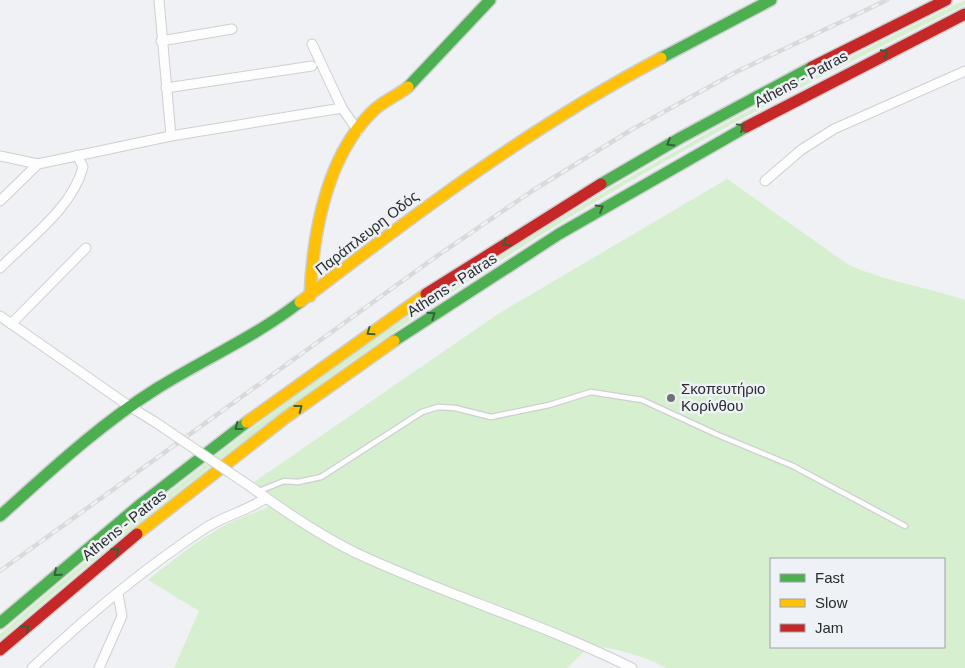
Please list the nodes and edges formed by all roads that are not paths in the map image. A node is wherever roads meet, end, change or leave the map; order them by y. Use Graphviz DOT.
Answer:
graph roads {
  1 [pos="159,0"];
  2 [pos="490,0"];
  3 [pos="772,0"];
  4 [pos="946,0"];
  5 [pos="965,14"];
  6 [pos="232,29"];
  7 [pos="161,41"];
  8 [pos="312,44"];
  9 [pos="312,66"];
  10 [pos="965,71"];
  11 [pos="166,88"];
  12 [pos="342,108"];
  13 [pos="358,130"];
  14 [pos="171,136"];
  15 [pos="77,155"];
  16 [pos="0,156"];
  17 [pos="38,164"];
  18 [pos="765,181"];
  19 [pos="0,200"];
  20 [pos="86,248"];
  21 [pos="0,268"];
  22 [pos="310,296"];
  23 [pos="0,316"];
  24 [pos="11,324"];
  25 [pos="129,406"];
  26 [pos="254,489"];
  27 [pos="266,498"];
  28 [pos="0,516"];
  29 [pos="906,526"];
  30 [pos="118,594"];
  31 [pos="0,623"];
  32 [pos="0,650"];
  33 [pos="32,668"];
  34 [pos="99,668"];
  35 [pos="632,668"];
  1 -- 7 [label="street"];
  2 -- 13 [label="main road"];
  3 -- 22 [label="main road, Παράπλευρη Οδός"];
  4 -- 31 [label="main road, Athens - Patras, one-way"];
  32 -- 5 [label="main road, Athens - Patras, one-way"];
  6 -- 7 [label="street"];
  7 -- 11 [label="street"];
  8 -- 12 [label="street"];
  9 -- 11 [label="street"];
  10 -- 18 [label="street"];
  11 -- 14 [label="street"];
  12 -- 13 [label="street"];
  12 -- 14 [label="street"];
  13 -- 22 [label="main road"];
  14 -- 15 [label="street"];
  15 -- 17 [label="street"];
  15 -- 21 [label="street"];
  16 -- 17 [label="street"];
  17 -- 19 [label="street"];
  20 -- 24 [label="street"];
  22 -- 25 [label="main road, Παράπλευρη Οδός"];
  23 -- 24 [label="street"];
  24 -- 25 [label="street"];
  25 -- 26 [label="street, bridge"];
  25 -- 28 [label="main road, Παράπλευρη Οδός"];
  26 -- 27 [label="street"];
  26 -- 29 [label="lane"];
  27 -- 30 [label="street"];
  27 -- 35 [label="street"];
  30 -- 33 [label="street"];
  30 -- 34 [label="street"];
}
